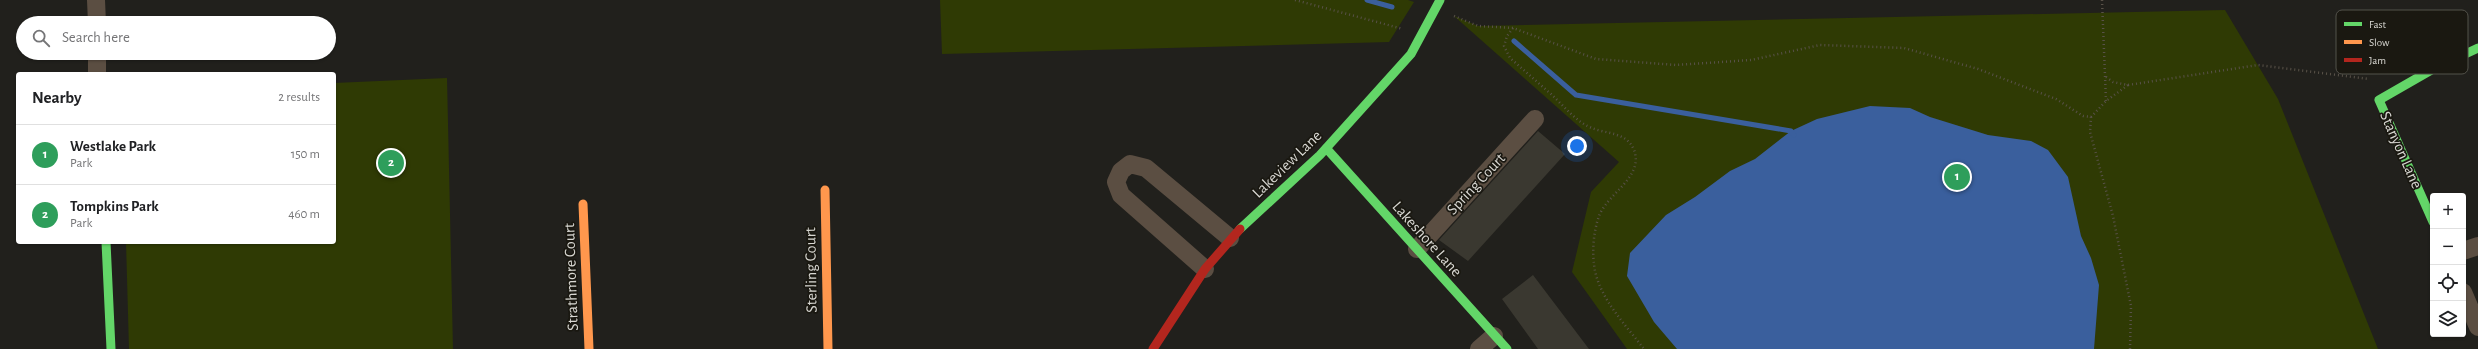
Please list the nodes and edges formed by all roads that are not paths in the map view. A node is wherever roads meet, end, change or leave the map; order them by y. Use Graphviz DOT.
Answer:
graph roads {
  1 [pos="96,0"];
  2 [pos="1440,0"];
  3 [pos="97,16"];
  4 [pos="2478,48"];
  5 [pos="2468,53"];
  6 [pos="97,60"];
  7 [pos="97,72"];
  8 [pos="2423,74"];
  9 [pos="1535,119"];
  10 [pos="1326,148"];
  11 [pos="825,190"];
  12 [pos="583,204"];
  13 [pos="2430,215"];
  14 [pos="1230,238"];
  15 [pos="106,244"];
  16 [pos="2478,246"];
  17 [pos="1417,249"];
  18 [pos="2466,251"];
  19 [pos="1205,269"];
  20 [pos="2466,299"];
  21 [pos="2478,328"];
  22 [pos="1494,336"];
  23 [pos="112,349"];
  24 [pos="589,349"];
  25 [pos="828,349"];
  26 [pos="1153,349"];
  27 [pos="1479,349"];
  28 [pos="1507,349"];
  1 -- 3 [label="street"];
  2 -- 10 [label="street, Lakeview Lane"];
  4 -- 5 [label="street, Stanyon Lane"];
  6 -- 7 [label="street"];
  8 -- 13 [label="street, Stanyon Lane"];
  9 -- 17 [label="street, Spring Court"];
  10 -- 14 [label="street, Lakeview Lane"];
  10 -- 17 [label="street, Lakeshore Lane"];
  11 -- 25 [label="street, Sterling Court"];
  12 -- 24 [label="street, Strathmore Court"];
  14 -- 19 [label="street, Lakeview Lane"];
  14 -- 19 [label="street"];
  15 -- 23 [label="street"];
  16 -- 18 [label="street"];
  17 -- 22 [label="street, Lakeshore Lane"];
  19 -- 26 [label="street, Lakeview Lane"];
  20 -- 21 [label="street"];
  22 -- 27 [label="street"];
  22 -- 28 [label="street, Lakeshore Lane"];
}
